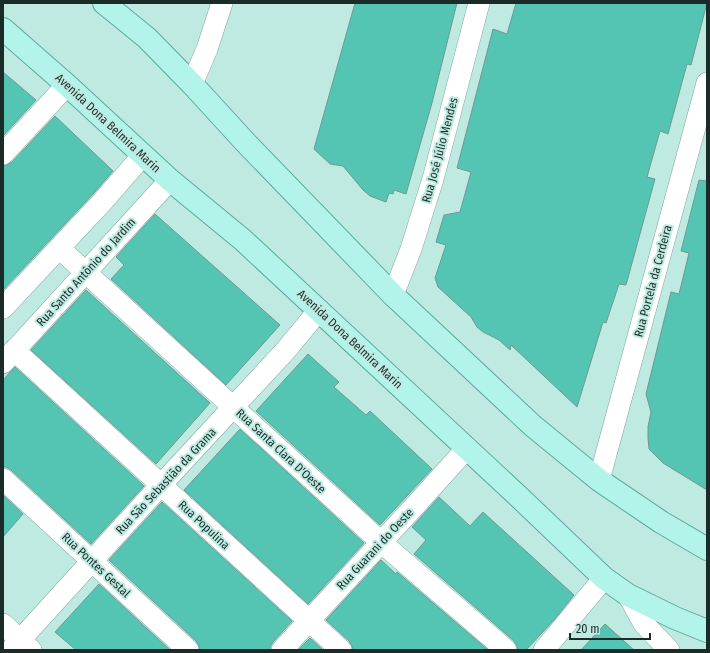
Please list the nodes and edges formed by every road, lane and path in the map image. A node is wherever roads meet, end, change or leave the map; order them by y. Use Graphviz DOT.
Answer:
graph roads {
  1 [pos="222,3"];
  2 [pos="479,3"];
  3 [pos="107,4"];
  4 [pos="3,29"];
  5 [pos="707,83"];
  6 [pos="192,84"];
  7 [pos="67,85"];
  8 [pos="3,154"];
  9 [pos="143,155"];
  10 [pos="170,180"];
  11 [pos="59,248"];
  12 [pos="85,273"];
  13 [pos="393,295"];
  14 [pos="3,308"];
  15 [pos="319,310"];
  16 [pos="9,357"];
  17 [pos="234,408"];
  18 [pos="466,448"];
  19 [pos="3,479"];
  20 [pos="598,480"];
  21 [pos="161,485"];
  22 [pos="382,543"];
  23 [pos="707,549"];
  24 [pos="92,561"];
  25 [pos="604,578"];
  26 [pos="628,595"];
  27 [pos="309,621"];
  28 [pos="3,624"];
  29 [pos="707,630"];
  30 [pos="21,647"];
  31 [pos="188,650"];
  32 [pos="282,650"];
  33 [pos="341,650"];
  34 [pos="506,650"];
  35 [pos="544,650"];
  36 [pos="669,650"];
  1 -- 6 [label="street"];
  2 -- 13 [label="street, Rua José Júlio Mendes"];
  3 -- 6 [label="main road"];
  4 -- 7 [label="main road, Avenida Dona Belmira Marin"];
  5 -- 20 [label="street, Rua Portela da Cerdeira"];
  6 -- 13 [label="main road"];
  7 -- 8 [label="street"];
  7 -- 9 [label="main road, Avenida Dona Belmira Marin"];
  9 -- 10 [label="main road, Avenida Dona Belmira Marin"];
  9 -- 11 [label="street"];
  10 -- 12 [label="street, Rua Santo Antônio do Jardim"];
  10 -- 15 [label="main road, Avenida Dona Belmira Marin"];
  11 -- 12 [label="street, Rua Santa Clara D'Oeste"];
  11 -- 14 [label="street"];
  12 -- 16 [label="street, Rua Santo Antônio do Jardim"];
  12 -- 17 [label="street, Rua Santa Clara D'Oeste"];
  13 -- 20 [label="main road"];
  15 -- 17 [label="street, Rua São Sebastião da Grama"];
  15 -- 18 [label="main road, Avenida Dona Belmira Marin"];
  16 -- 21 [label="street, Rua Populina"];
  17 -- 21 [label="street, Rua São Sebastião da Grama"];
  17 -- 22 [label="street, Rua Santa Clara D'Oeste"];
  18 -- 22 [label="street, Rua Guarani do Oeste"];
  18 -- 25 [label="main road, Avenida Dona Belmira Marin"];
  19 -- 24 [label="street, Rua Pontes Gestal"];
  20 -- 23 [label="main road"];
  21 -- 24 [label="street, Rua São Sebastião da Grama"];
  21 -- 27 [label="street, Rua Populina"];
  22 -- 27 [label="street, Rua Guarani do Oeste"];
  22 -- 34 [label="street, Rua Santa Clara D'Oeste"];
  24 -- 30 [label="street, Rua São Sebastião da Grama"];
  24 -- 31 [label="street, Rua Pontes Gestal"];
  25 -- 26 [label="main road, Avenida Dona Belmira Marin"];
  25 -- 35 [label="street"];
  26 -- 29 [label="main road, Avenida Dona Belmira Marin"];
  26 -- 36 [label="street"];
  27 -- 32 [label="street, Rua Guarani do Oeste"];
  27 -- 33 [label="street, Rua Populina"];
  28 -- 30 [label="street"];
}
